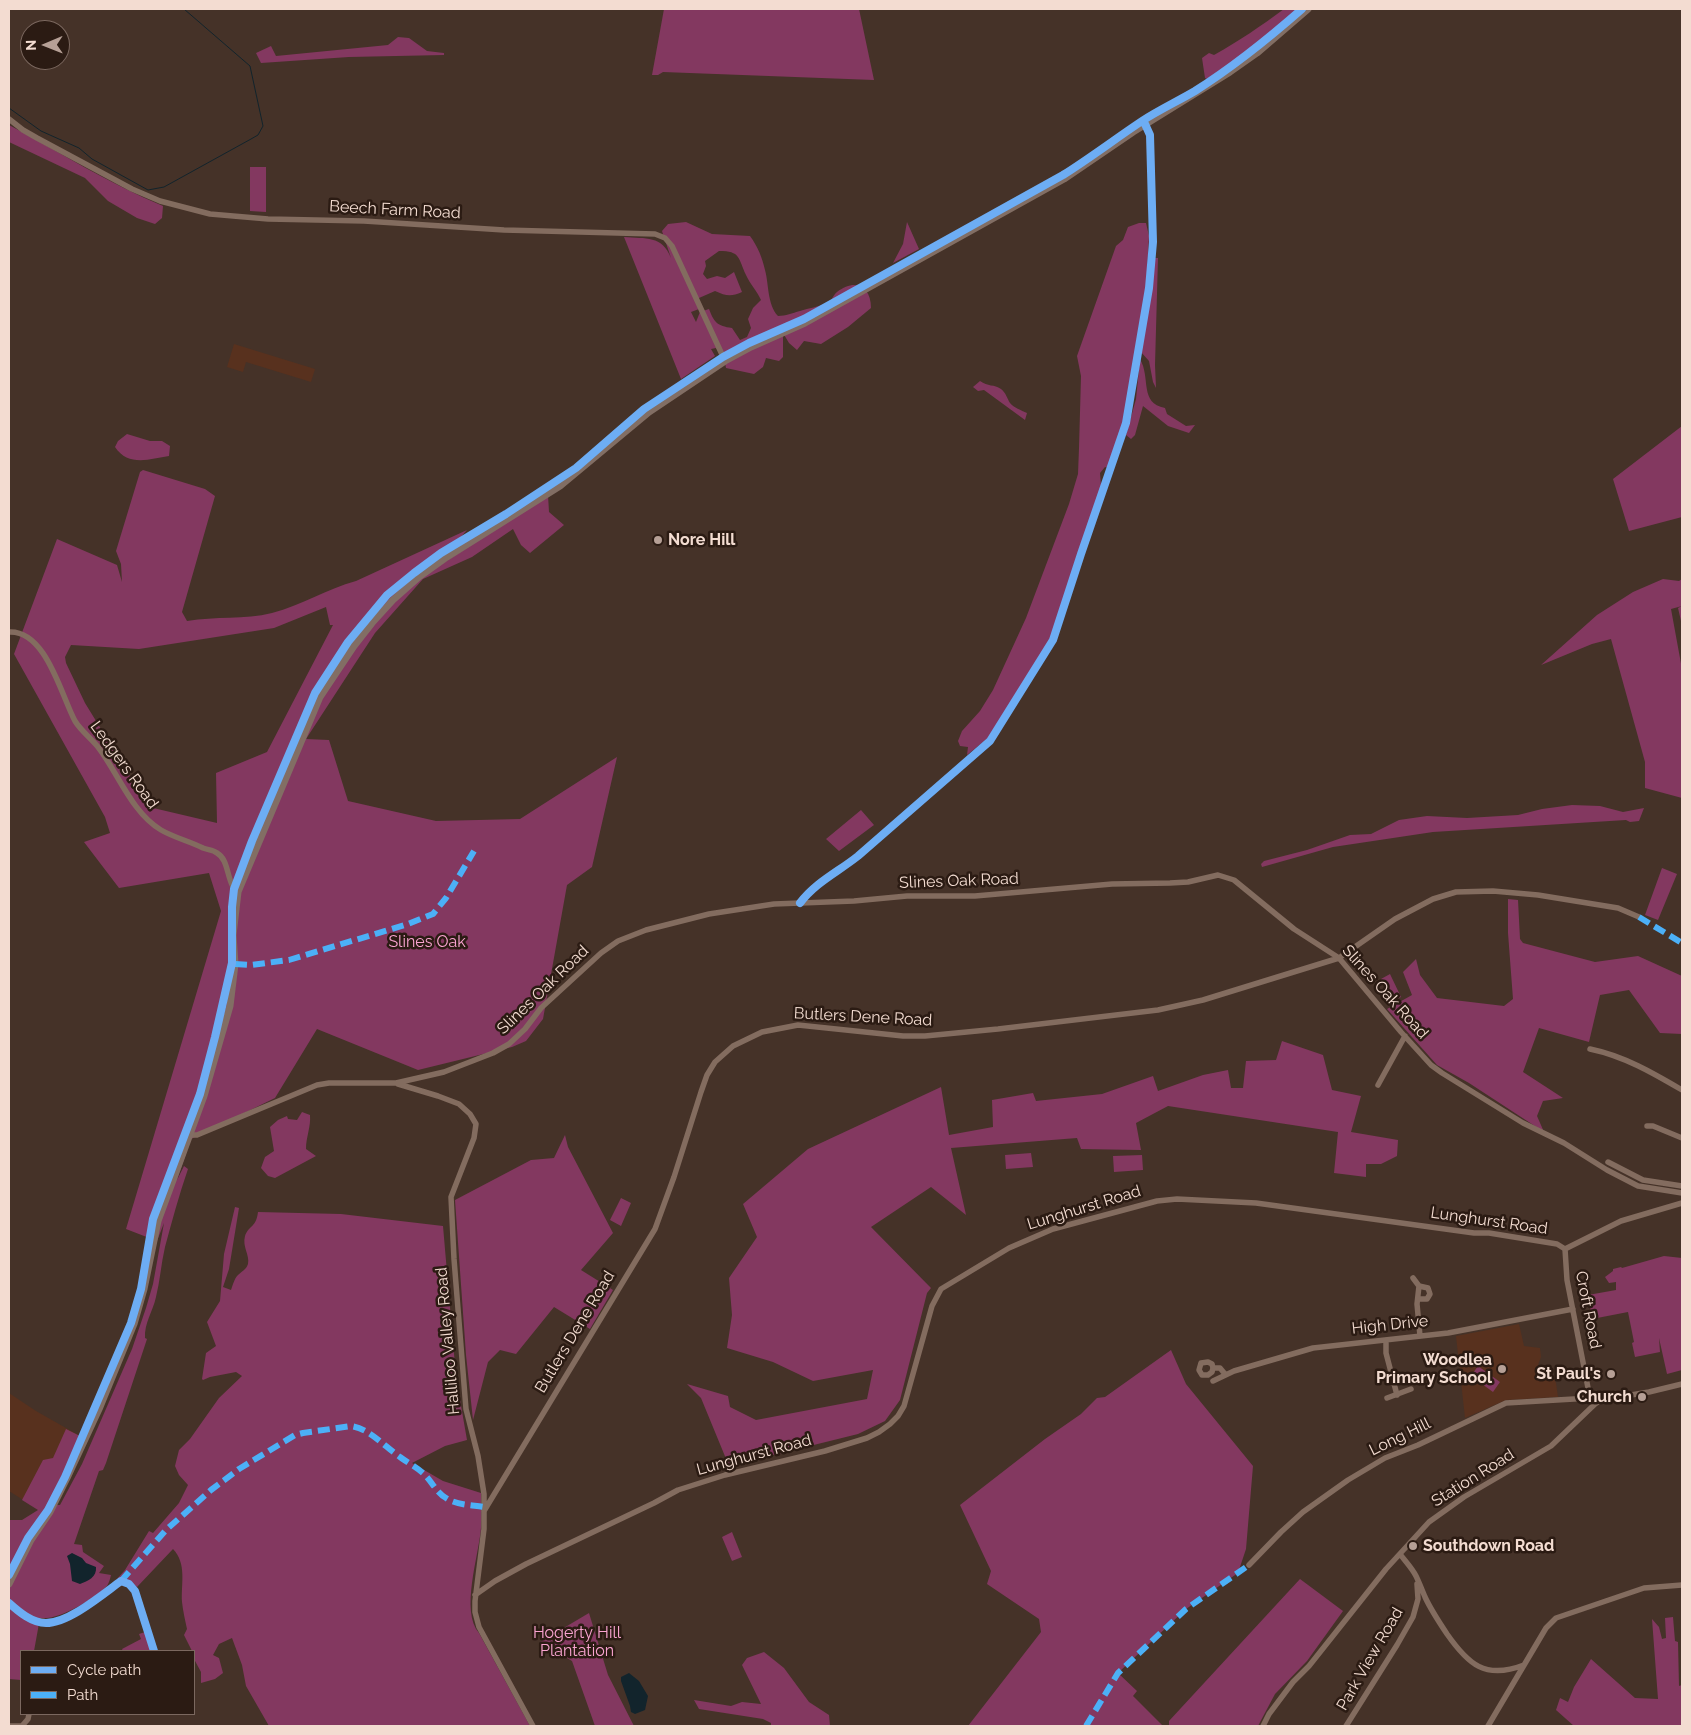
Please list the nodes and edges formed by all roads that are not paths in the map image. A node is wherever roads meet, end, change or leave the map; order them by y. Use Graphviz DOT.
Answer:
graph roads {
  1 [pos="1308,9"];
  2 [pos="9,120"];
  3 [pos="725,362"];
  4 [pos="9,632"];
  5 [pos="238,892"];
  6 [pos="1639,917"];
  7 [pos="1339,958"];
  8 [pos="1405,1036"];
  9 [pos="1590,1049"];
  10 [pos="409,1080"];
  11 [pos="396,1083"];
  12 [pos="1378,1085"];
  13 [pos="410,1087"];
  14 [pos="1682,1090"];
  15 [pos="1647,1126"];
  16 [pos="189,1135"];
  17 [pos="1682,1138"];
  18 [pos="1608,1162"];
  19 [pos="1682,1186"];
  20 [pos="1682,1193"];
  21 [pos="1682,1203"];
  22 [pos="1565,1249"];
  23 [pos="1413,1278"];
  24 [pos="1419,1286"];
  25 [pos="1418,1299"];
  26 [pos="1574,1309"];
  27 [pos="1420,1336"];
  28 [pos="1386,1340"];
  29 [pos="1213,1368"];
  30 [pos="1225,1374"];
  31 [pos="1213,1381"];
  32 [pos="1682,1384"];
  33 [pos="1411,1389"];
  34 [pos="1397,1395"];
  35 [pos="1387,1398"];
  36 [pos="1591,1398"];
  37 [pos="1595,1404"];
  38 [pos="484,1511"];
  39 [pos="1400,1554"];
  40 [pos="1249,1565"];
  41 [pos="1416,1575"];
  42 [pos="9,1584"];
  43 [pos="1682,1586"];
  44 [pos="475,1595"];
  45 [pos="9,1603"];
  46 [pos="57,1621"];
  47 [pos="1524,1665"];
  48 [pos="29,1715"];
  49 [pos="9,1726"];
  50 [pos="534,1726"];
  51 [pos="1263,1726"];
  52 [pos="1346,1726"];
  53 [pos="1488,1726"];
  1 -- 3 [label="main road"];
  2 -- 3 [label="street, Beech Farm Road"];
  3 -- 5 [label="main road"];
  4 -- 5 [label="street, Ledgers Road"];
  5 -- 16 [label="main road"];
  6 -- 7 [label="street, Butlers Dene Road"];
  7 -- 8 [label="street, Slines Oak Road"];
  7 -- 10 [label="street, Slines Oak Road"];
  7 -- 38 [label="street, Butlers Dene Road"];
  8 -- 12 [label="street"];
  8 -- 20 [label="street, Slines Oak Road"];
  9 -- 14 [label="street"];
  10 -- 11 [label="street, Slines Oak Road"];
  10 -- 13 [label="street"];
  11 -- 13 [label="street, Halliloo Valley Road"];
  11 -- 16 [label="street, Slines Oak Road"];
  13 -- 38 [label="street, Halliloo Valley Road"];
  15 -- 17 [label="street"];
  16 -- 42 [label="main road"];
  18 -- 19 [label="street"];
  21 -- 22 [label="street, Lunghurst Road"];
  22 -- 26 [label="street, Croft Road"];
  22 -- 44 [label="street, Lunghurst Road"];
  23 -- 24 [label="street"];
  24 -- 25 [label="street"];
  24 -- 25 [label="street"];
  25 -- 27 [label="street"];
  26 -- 27 [label="street, High Drive"];
  26 -- 36 [label="street, Croft Road"];
  27 -- 28 [label="street, High Drive"];
  28 -- 30 [label="street, High Drive"];
  28 -- 34 [label="street"];
  29 -- 30 [label="street"];
  30 -- 31 [label="street, High Drive"];
  32 -- 37 [label="street, Station Road"];
  33 -- 34 [label="street"];
  34 -- 35 [label="street"];
  36 -- 37 [label="street, Croft Road"];
  36 -- 40 [label="street, Long Hill"];
  37 -- 39 [label="street, Station Road"];
  38 -- 44 [label="street, Halliloo Valley Road"];
  39 -- 41 [label="street"];
  39 -- 51 [label="street, Station Road"];
  41 -- 47 [label="street"];
  41 -- 52 [label="street, Park View Road"];
  43 -- 47 [label="street"];
  44 -- 50 [label="street, Halliloo Valley Road"];
  45 -- 46 [label="street"];
  47 -- 53 [label="street"];
  48 -- 49 [label="street"];
}
